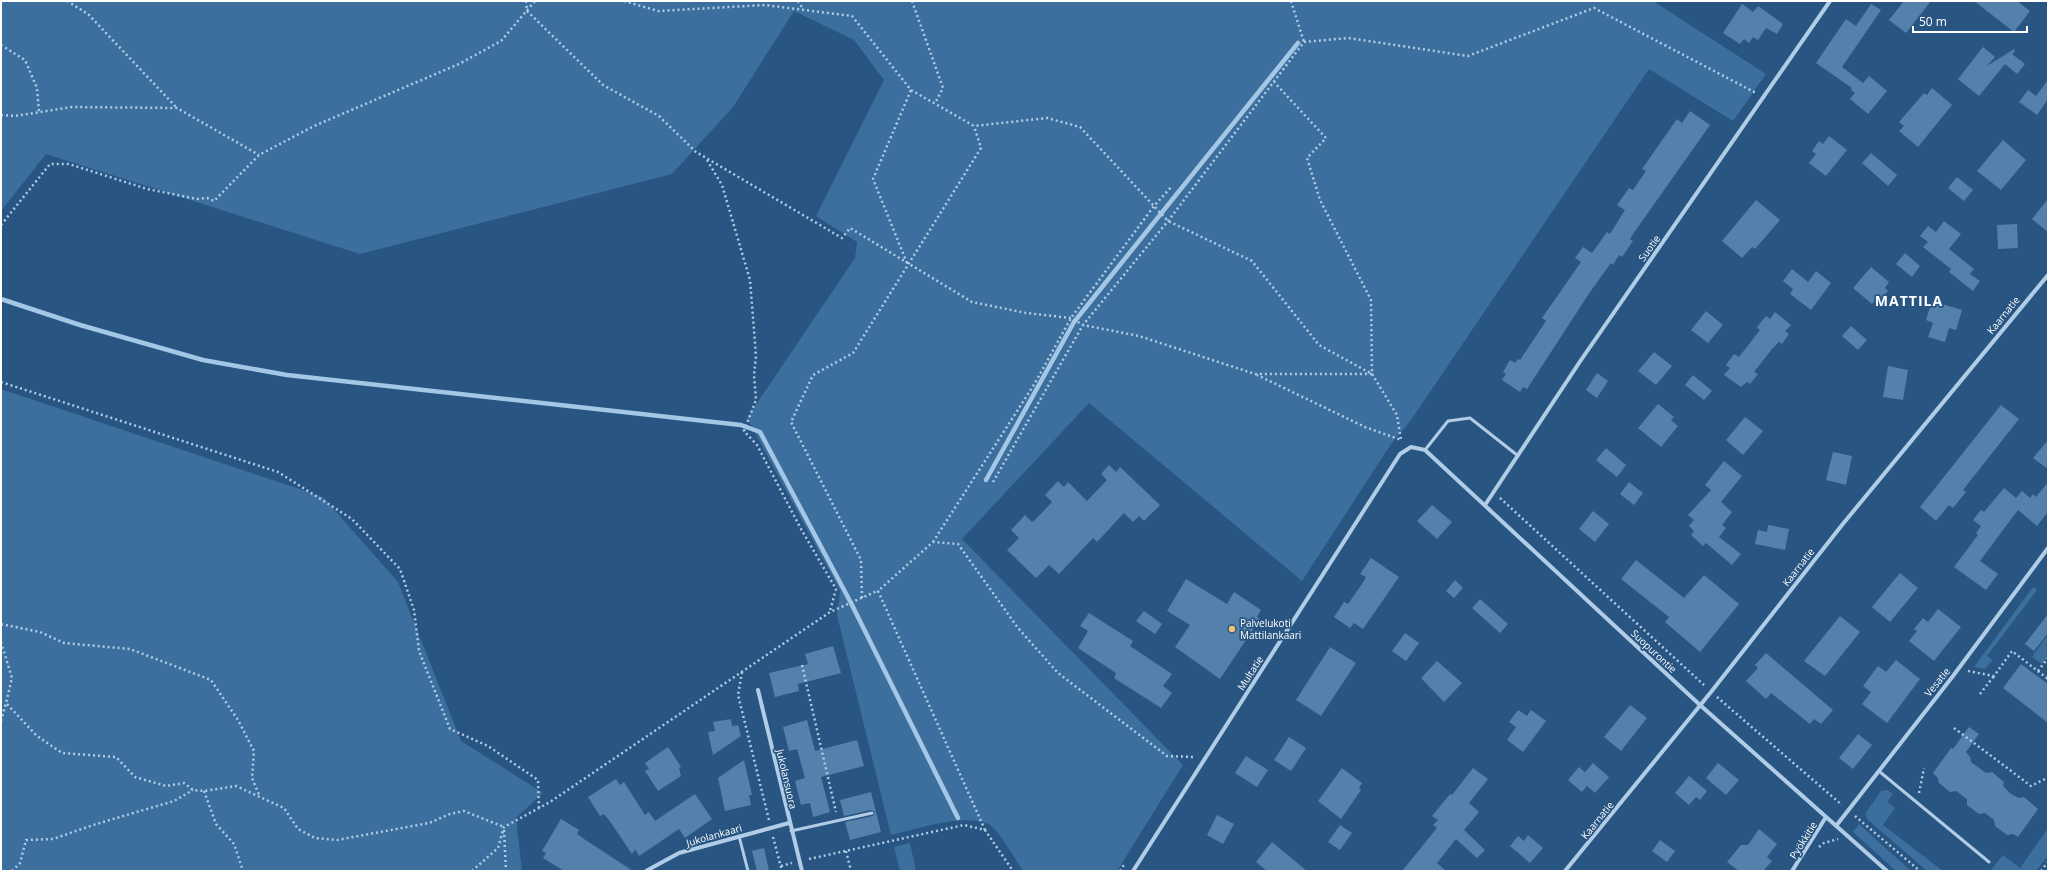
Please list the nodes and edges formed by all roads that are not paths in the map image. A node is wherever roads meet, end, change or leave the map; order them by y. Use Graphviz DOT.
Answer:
graph roads {
  1 [pos="1830,1"];
  2 [pos="2048,275"];
  3 [pos="1425,450"];
  4 [pos="1517,455"];
  5 [pos="1485,505"];
  6 [pos="2048,548"];
  7 [pos="758,690"];
  8 [pos="1700,705"];
  9 [pos="1880,772"];
  10 [pos="872,813"];
  11 [pos="1826,817"];
  12 [pos="789,823"];
  13 [pos="1836,826"];
  14 [pos="791,831"];
  15 [pos="739,836"];
  16 [pos="1989,862"];
  17 [pos="646,871"];
  18 [pos="748,871"];
  19 [pos="802,871"];
  20 [pos="1133,871"];
  21 [pos="1565,871"];
  22 [pos="1792,871"];
  23 [pos="1887,871"];
  1 -- 4 [label="street, Suotie"];
  2 -- 8 [label="street, Kaarnatie"];
  3 -- 4 [label="lane"];
  3 -- 5 [label="street, Suopurontie"];
  3 -- 20 [label="street, Multatie"];
  4 -- 5 [label="street, Suotie"];
  5 -- 8 [label="street, Suopurontie"];
  6 -- 9 [label="street, Vesatie"];
  7 -- 12 [label="street, Jukolansuora"];
  8 -- 11 [label="street, Suopurontie"];
  8 -- 21 [label="street, Kaarnatie"];
  9 -- 13 [label="street, Vesatie"];
  9 -- 16 [label="lane"];
  10 -- 14 [label="lane"];
  11 -- 13 [label="street, Suopurontie"];
  11 -- 22 [label="street, Pyökkitie"];
  12 -- 14 [label="street, Jukolansuora"];
  12 -- 15 [label="street, Jukolankaari"];
  13 -- 23 [label="street, Suopurontie"];
  14 -- 19 [label="street, Jukolansuora"];
  15 -- 17 [label="street, Jukolankaari"];
  15 -- 18 [label="lane"];
}
